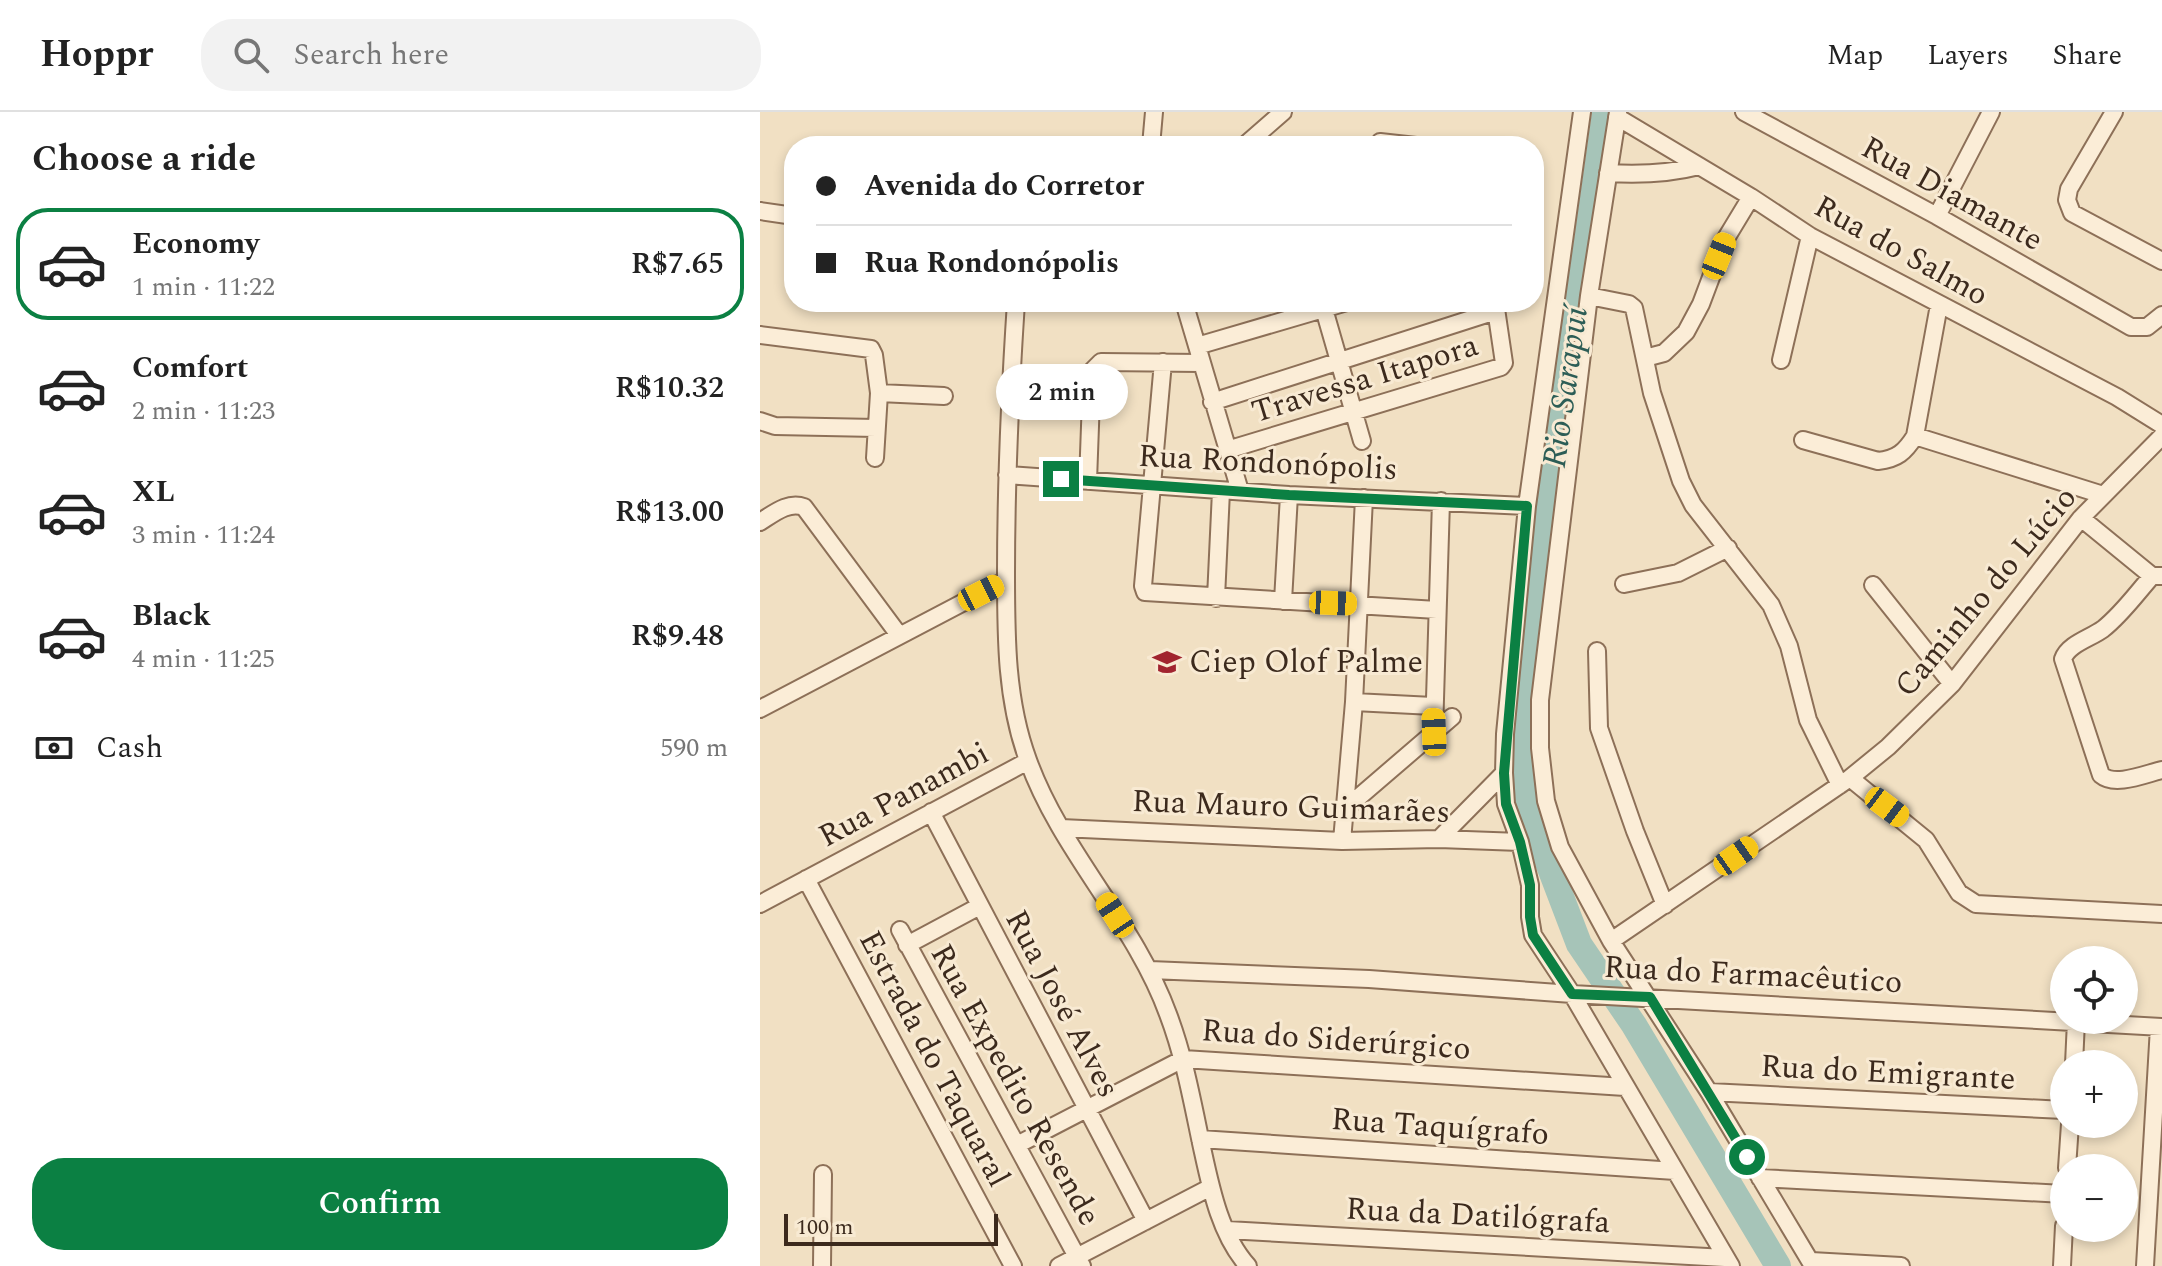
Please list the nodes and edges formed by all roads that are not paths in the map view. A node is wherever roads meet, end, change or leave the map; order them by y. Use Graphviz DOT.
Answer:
graph roads {
  1 [pos="1154,112"];
  2 [pos="1283,112"];
  3 [pos="1582,112"];
  4 [pos="1744,112"];
  5 [pos="1991,112"];
  6 [pos="2114,112"];
  7 [pos="1618,115"];
  8 [pos="1152,136"];
  9 [pos="1255,136"];
  10 [pos="1699,166"];
  11 [pos="1608,173"];
  12 [pos="1751,197"];
  13 [pos="760,211"];
  14 [pos="784,215"];
  15 [pos="1937,216"];
  16 [pos="1810,236"];
  17 [pos="2162,261"];
  18 [pos="1589,296"];
  19 [pos="1939,305"];
  20 [pos="1015,312"];
  21 [pos="1187,312"];
  22 [pos="1314,312"];
  23 [pos="1325,312"];
  24 [pos="1478,312"];
  25 [pos="1496,312"];
  26 [pos="2162,315"];
  27 [pos="760,335"];
  28 [pos="1197,346"];
  29 [pos="1645,358"];
  30 [pos="1781,360"];
  31 [pos="1339,361"];
  32 [pos="1163,362"];
  33 [pos="1201,363"];
  34 [pos="879,393"];
  35 [pos="944,396"];
  36 [pos="1212,402"];
  37 [pos="1353,413"];
  38 [pos="760,421"];
  39 [pos="2162,425"];
  40 [pos="876,428"];
  41 [pos="1915,436"];
  42 [pos="2162,436"];
  43 [pos="1803,440"];
  44 [pos="1362,441"];
  45 [pos="1227,450"];
  46 [pos="875,458"];
  47 [pos="1007,475"];
  48 [pos="1088,481"];
  49 [pos="1152,484"];
  50 [pos="1221,491"];
  51 [pos="1240,491"];
  52 [pos="1289,495"];
  53 [pos="2103,495"];
  54 [pos="1364,498"];
  55 [pos="1441,501"];
  56 [pos="1527,506"];
  57 [pos="2081,518"];
  58 [pos="760,522"];
  59 [pos="1728,548"];
  60 [pos="2157,576"];
  61 [pos="1006,580"];
  62 [pos="1624,584"];
  63 [pos="1873,585"];
  64 [pos="1216,598"];
  65 [pos="1283,601"];
  66 [pos="1358,604"];
  67 [pos="1437,610"];
  68 [pos="899,635"];
  69 [pos="1597,651"];
  70 [pos="1952,684"];
  71 [pos="1354,702"];
  72 [pos="1433,706"];
  73 [pos="760,709"];
  74 [pos="1452,717"];
  75 [pos="1434,732"];
  76 [pos="1028,761"];
  77 [pos="2162,770"];
  78 [pos="1504,773"];
  79 [pos="1845,782"];
  80 [pos="1345,809"];
  81 [pos="931,812"];
  82 [pos="1061,828"];
  83 [pos="1439,839"];
  84 [pos="1342,841"];
  85 [pos="1520,842"];
  86 [pos="806,879"];
  87 [pos="760,904"];
  88 [pos="1665,905"];
  89 [pos="978,907"];
  90 [pos="2162,914"];
  91 [pos="1611,941"];
  92 [pos="1150,970"];
  93 [pos="1580,994"];
  94 [pos="1650,997"];
  95 [pos="2050,1020"];
  96 [pos="2138,1025"];
  97 [pos="2160,1027"];
  98 [pos="1183,1059"];
  99 [pos="1625,1087"];
  100 [pos="1709,1092"];
  101 [pos="1086,1107"];
  102 [pos="2050,1109"];
  103 [pos="1200,1139"];
  104 [pos="1017,1145"];
  105 [pos="1675,1171"];
  106 [pos="823,1174"];
  107 [pos="1760,1178"];
  108 [pos="1211,1187"];
  109 [pos="2050,1193"];
  110 [pos="1146,1221"];
  111 [pos="1227,1230"];
  112 [pos="2063,1242"];
  113 [pos="1080,1262"];
  114 [pos="1728,1262"];
  115 [pos="1812,1264"];
  116 [pos="822,1266"];
  117 [pos="1013,1266"];
  118 [pos="1059,1266"];
  119 [pos="1248,1266"];
  120 [pos="1901,1266"];
  121 [pos="2062,1266"];
  122 [pos="2145,1266"];
  1 -- 8 [label="street"];
  2 -- 9 [label="street"];
  3 -- 56 [label="street"];
  4 -- 15 [label="street, Rua Diamante"];
  5 -- 15 [label="street"];
  6 -- 17 [label="street"];
  7 -- 10 [label="street, Rua do Salmo"];
  7 -- 11 [label="street"];
  10 -- 11 [label="street"];
  10 -- 12 [label="street, Rua do Salmo"];
  11 -- 18 [label="street"];
  12 -- 16 [label="street, Rua do Salmo"];
  12 -- 29 [label="street"];
  13 -- 14 [label="street"];
  15 -- 26 [label="street, Rua Diamante"];
  16 -- 19 [label="street, Rua do Salmo"];
  16 -- 30 [label="street"];
  18 -- 29 [label="street"];
  18 -- 91 [label="street"];
  19 -- 39 [label="street, Rua do Salmo"];
  19 -- 41 [label="street"];
  20 -- 47 [label="street"];
  21 -- 28 [label="street"];
  22 -- 28 [label="street"];
  23 -- 31 [label="street"];
  24 -- 31 [label="street"];
  25 -- 37 [label="street, Travessa Itapora"];
  27 -- 34 [label="street"];
  28 -- 33 [label="street"];
  29 -- 59 [label="street"];
  31 -- 36 [label="street"];
  31 -- 37 [label="street"];
  32 -- 33 [label="street"];
  32 -- 48 [label="street"];
  32 -- 49 [label="street"];
  33 -- 36 [label="street"];
  34 -- 35 [label="street"];
  34 -- 40 [label="street"];
  36 -- 45 [label="street"];
  37 -- 44 [label="street"];
  37 -- 45 [label="street, Travessa Itapora"];
  38 -- 40 [label="street"];
  40 -- 46 [label="street"];
  41 -- 43 [label="street"];
  41 -- 53 [label="street"];
  42 -- 53 [label="street, Caminho do Lúcio"];
  45 -- 51 [label="street"];
  47 -- 48 [label="street, Rua Rondonópolis"];
  47 -- 61 [label="street"];
  48 -- 49 [label="street, Rua Rondonópolis"];
  49 -- 50 [label="street, Rua Rondonópolis"];
  49 -- 64 [label="street"];
  50 -- 51 [label="street, Rua Rondonópolis"];
  50 -- 64 [label="street"];
  51 -- 52 [label="street, Rua Rondonópolis"];
  52 -- 54 [label="street, Rua Rondonópolis"];
  52 -- 65 [label="street"];
  53 -- 57 [label="street, Caminho do Lúcio"];
  54 -- 55 [label="street, Rua Rondonópolis"];
  54 -- 66 [label="street"];
  55 -- 56 [label="street, Rua Rondonópolis"];
  55 -- 67 [label="street"];
  56 -- 78 [label="street"];
  57 -- 60 [label="street"];
  57 -- 70 [label="street, Caminho do Lúcio"];
  58 -- 68 [label="street"];
  59 -- 62 [label="street"];
  59 -- 79 [label="street"];
  60 -- 77 [label="street"];
  61 -- 68 [label="street"];
  61 -- 76 [label="street"];
  63 -- 70 [label="street"];
  64 -- 65 [label="street"];
  65 -- 66 [label="street"];
  66 -- 67 [label="street"];
  66 -- 71 [label="street"];
  67 -- 72 [label="street"];
  68 -- 73 [label="street"];
  69 -- 88 [label="street"];
  70 -- 79 [label="street, Caminho do Lúcio"];
  71 -- 72 [label="street"];
  71 -- 80 [label="street"];
  72 -- 75 [label="street"];
  74 -- 75 [label="street"];
  75 -- 80 [label="street"];
  76 -- 81 [label="street, Rua Panambi"];
  76 -- 82 [label="street"];
  78 -- 83 [label="street"];
  78 -- 85 [label="street"];
  79 -- 88 [label="street, Caminho do Lúcio"];
  79 -- 90 [label="street"];
  80 -- 84 [label="street"];
  81 -- 86 [label="street, Rua Panambi"];
  81 -- 89 [label="street, Rua José Alves"];
  82 -- 84 [label="street, Rua Mauro Guimarães"];
  82 -- 92 [label="street"];
  83 -- 84 [label="street, Rua Mauro Guimarães"];
  83 -- 85 [label="street, Rua Mauro Guimarães"];
  85 -- 93 [label="street"];
  86 -- 87 [label="street, Rua Panambi"];
  86 -- 117 [label="street, Estrada do Taquaral"];
  88 -- 91 [label="street, Caminho do Lúcio"];
  89 -- 101 [label="street, Rua José Alves"];
  89 -- 104 [label="street, Rua Expedito Resende"];
  91 -- 94 [label="street"];
  92 -- 93 [label="street, Rua do Farmacêutico"];
  92 -- 98 [label="street"];
  93 -- 94 [label="street, Rua do Farmacêutico"];
  93 -- 99 [label="street"];
  94 -- 95 [label="street, Rua do Farmacêutico"];
  94 -- 100 [label="street"];
  96 -- 97 [label="street, Rua do Farmacêutico"];
  97 -- 122 [label="street"];
  98 -- 99 [label="street, Rua do Siderúrgico"];
  98 -- 101 [label="street, Rua do Siderúrgico"];
  98 -- 103 [label="street"];
  99 -- 105 [label="street"];
  100 -- 102 [label="street, Rua do Emigrante"];
  100 -- 107 [label="street"];
  101 -- 104 [label="street, Rua do Siderúrgico"];
  101 -- 110 [label="street, Rua José Alves"];
  103 -- 105 [label="street, Rua Taquígrafo"];
  103 -- 108 [label="street"];
  104 -- 113 [label="street, Rua Expedito Resende"];
  105 -- 114 [label="street"];
  106 -- 116 [label="street"];
  107 -- 109 [label="street"];
  107 -- 115 [label="street"];
  108 -- 110 [label="street"];
  108 -- 111 [label="street"];
  110 -- 113 [label="street"];
  111 -- 114 [label="street, Rua da Datilógrafa"];
  111 -- 119 [label="street"];
  112 -- 121 [label="street"];
  113 -- 118 [label="street"];
  115 -- 120 [label="street"];
}
